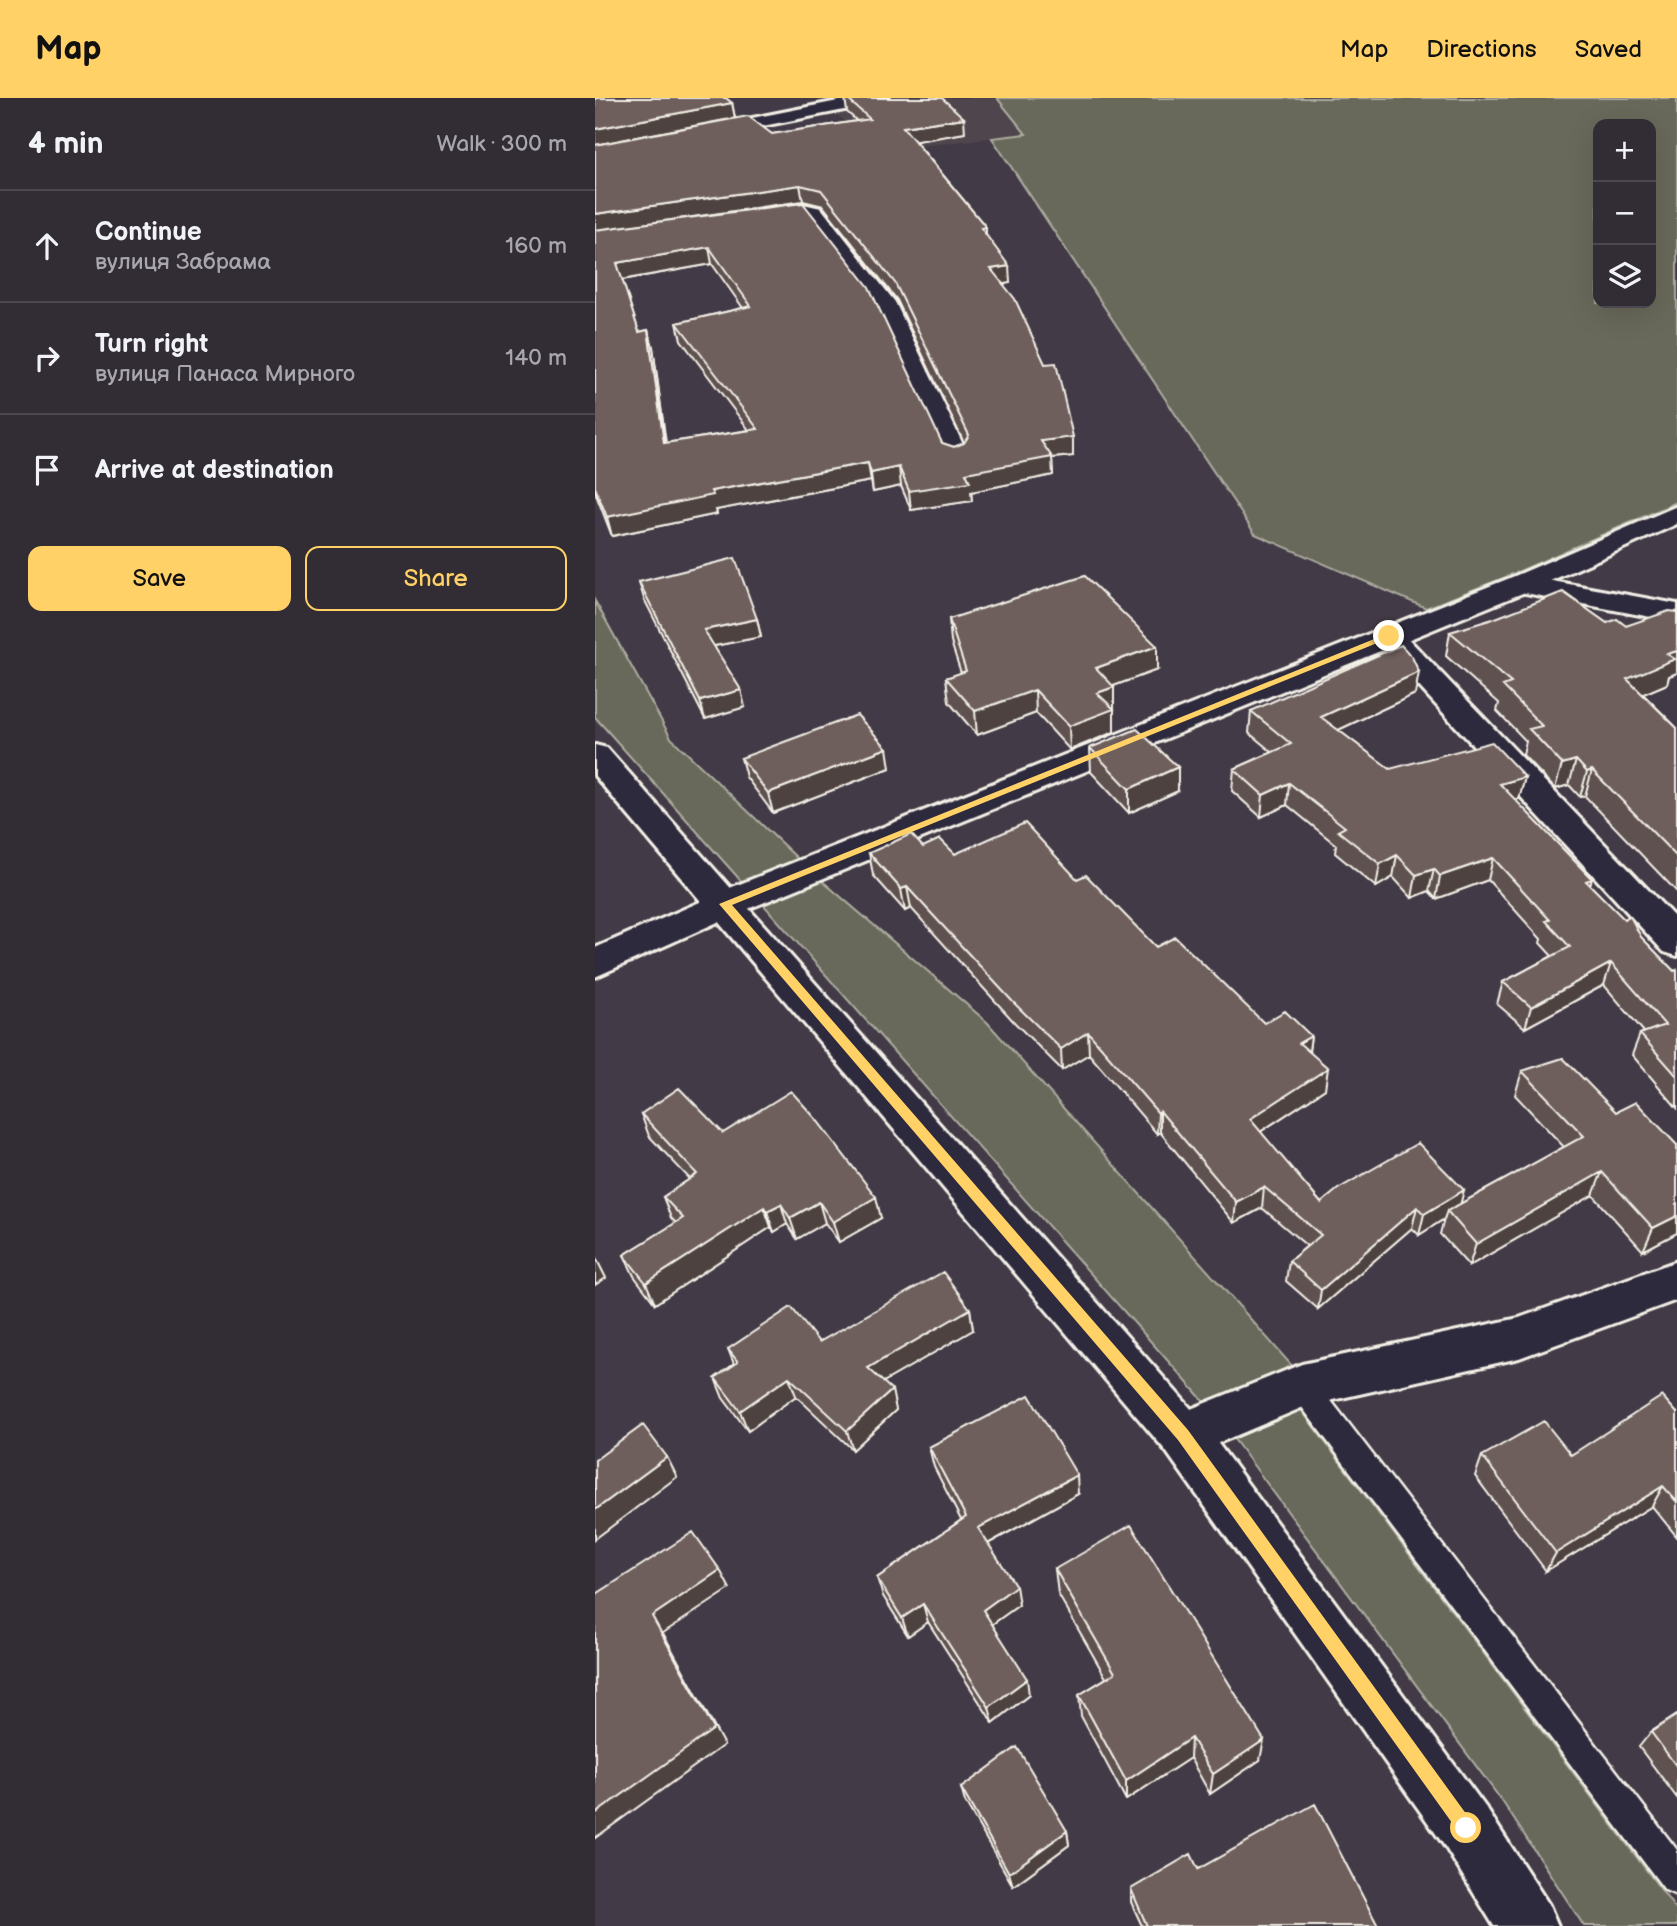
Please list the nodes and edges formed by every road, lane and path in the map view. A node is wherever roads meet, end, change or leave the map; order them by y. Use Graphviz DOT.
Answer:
graph roads {
  1 [pos="804,98"];
  2 [pos="880,98"];
  3 [pos="818,111"];
  4 [pos="687,136"];
  5 [pos="733,219"];
  6 [pos="955,455"];
  7 [pos="1677,514"];
  8 [pos="1520,584"];
  9 [pos="1677,613"];
  10 [pos="1389,636"];
  11 [pos="595,755"];
  12 [pos="725,904"];
  13 [pos="1677,943"];
  14 [pos="595,964"];
  15 [pos="1677,1280"];
  16 [pos="1302,1384"];
  17 [pos="1183,1435"];
  18 [pos="1677,1878"];
  19 [pos="1528,1926"];
  1 -- 3 [label="street"];
  2 -- 3 [label="street"];
  3 -- 4 [label="street"];
  5 -- 6 [label="street"];
  7 -- 8 [label="street"];
  8 -- 9 [label="street"];
  8 -- 10 [label="street"];
  10 -- 12 [label="street"];
  10 -- 13 [label="street"];
  11 -- 12 [label="street"];
  12 -- 14 [label="street"];
  12 -- 17 [label="street"];
  15 -- 16 [label="street"];
  16 -- 17 [label="street"];
  16 -- 18 [label="lane"];
  17 -- 19 [label="street"];
}
